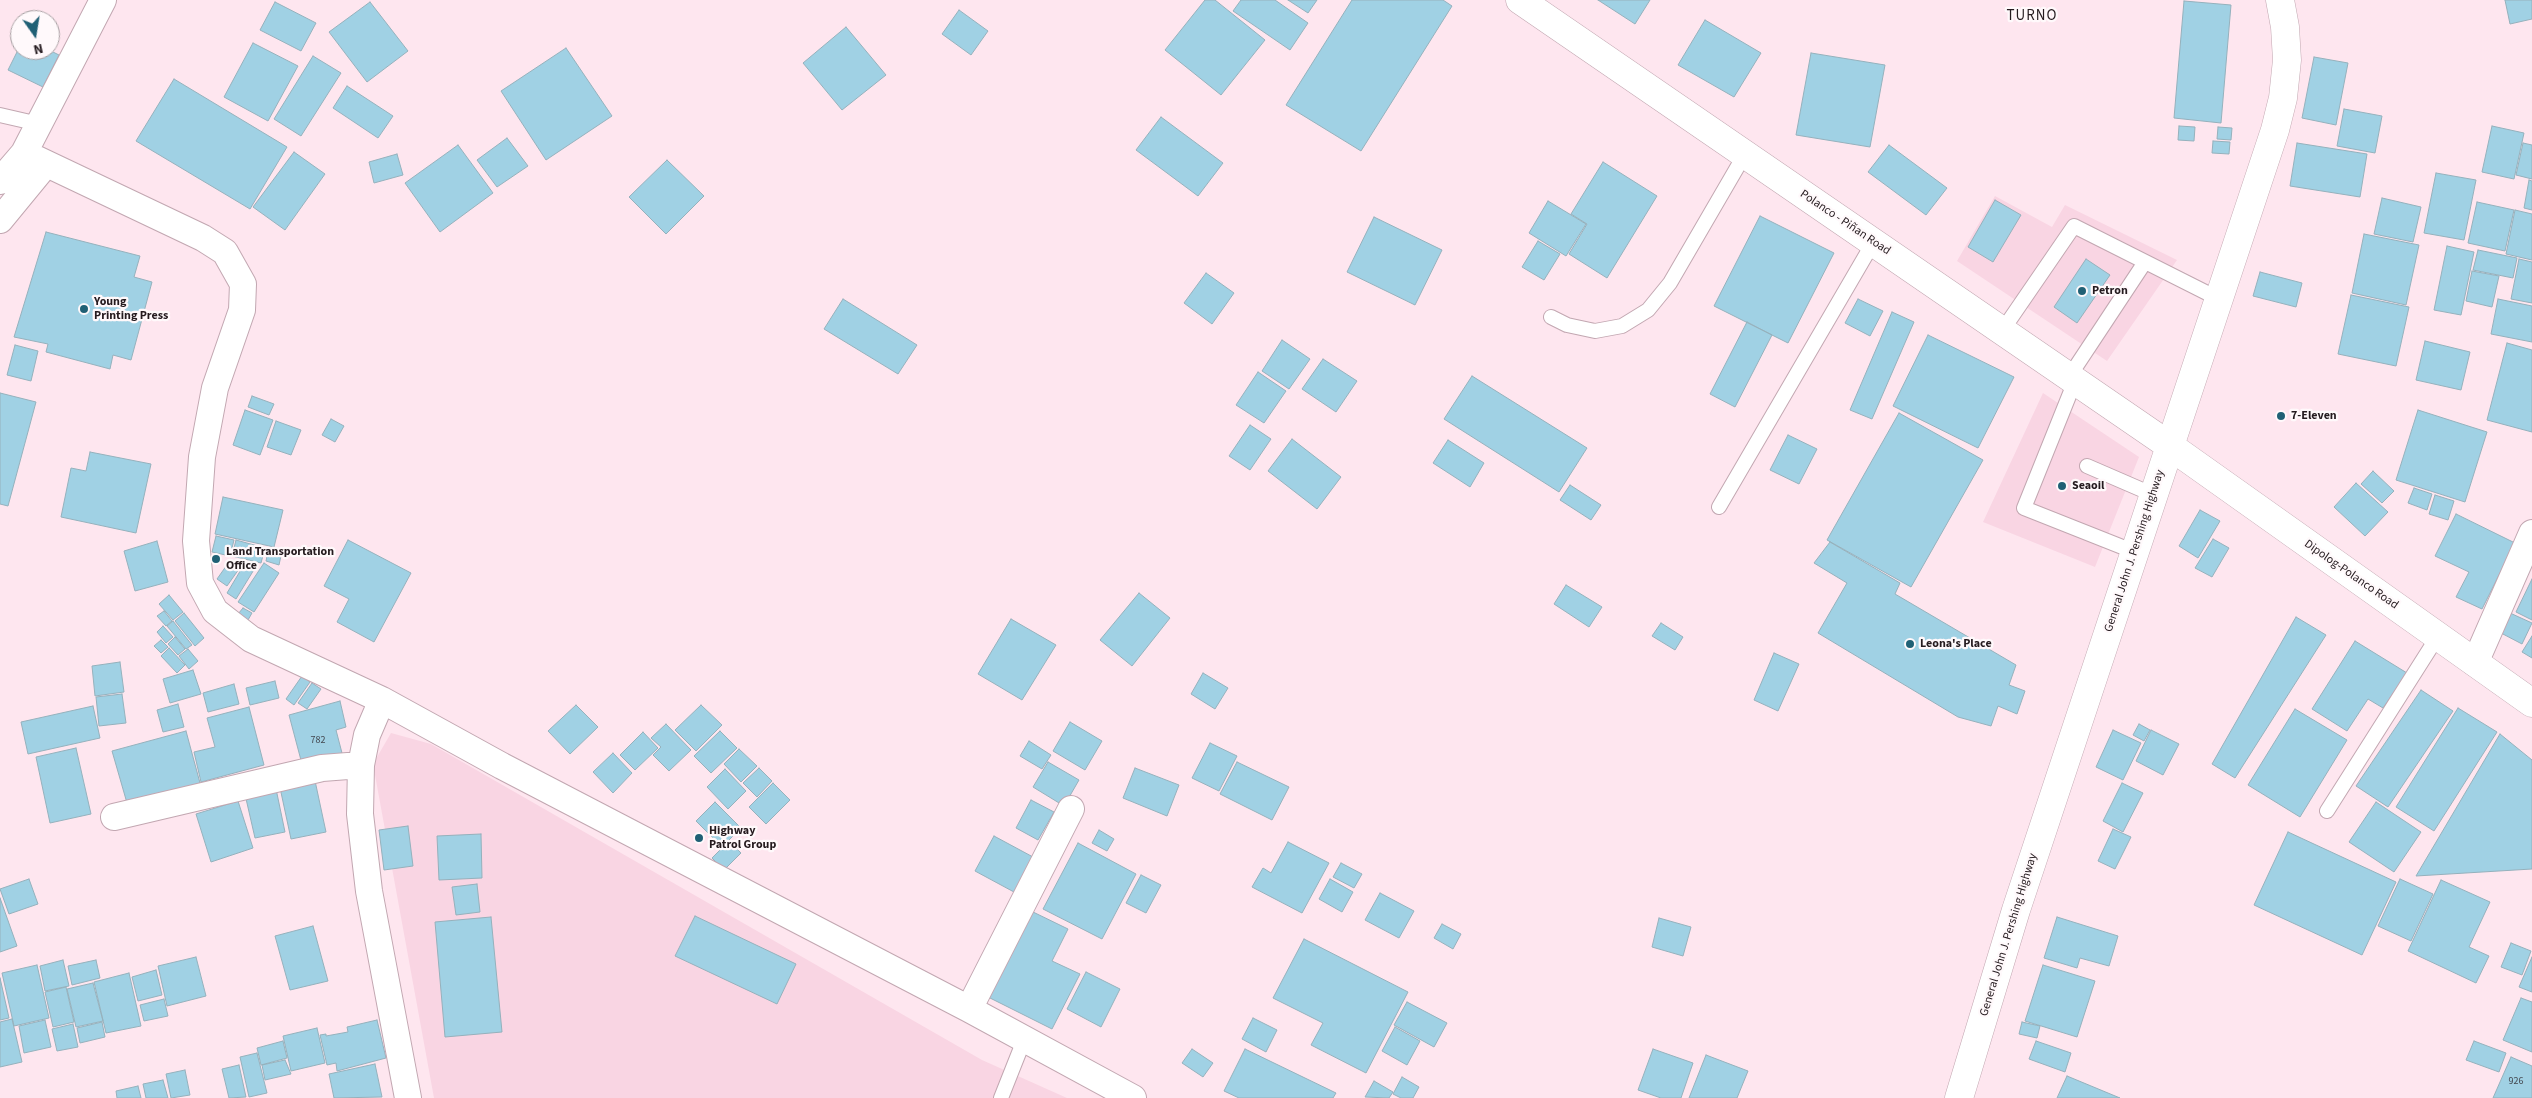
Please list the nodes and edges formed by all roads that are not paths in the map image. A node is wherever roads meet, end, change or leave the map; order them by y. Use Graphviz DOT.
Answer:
graph roads {
  1 [pos="103,0"];
  2 [pos="1520,0"];
  3 [pos="2280,0"];
  4 [pos="0,115"];
  5 [pos="39,124"];
  6 [pos="1745,154"];
  7 [pos="35,158"];
  8 [pos="0,180"];
  9 [pos="0,220"];
  10 [pos="1873,243"];
  11 [pos="2145,262"];
  12 [pos="2219,298"];
  13 [pos="1551,317"];
  14 [pos="2002,330"];
  15 [pos="2072,379"];
  16 [pos="2170,446"];
  17 [pos="2086,466"];
  18 [pos="2154,495"];
  19 [pos="1718,507"];
  20 [pos="2532,532"];
  21 [pos="2135,552"];
  22 [pos="2438,636"];
  23 [pos="2475,662"];
  24 [pos="382,700"];
  25 [pos="2532,703"];
  26 [pos="361,765"];
  27 [pos="1071,809"];
  28 [pos="2327,811"];
  29 [pos="114,817"];
  30 [pos="969,1009"];
  31 [pos="1024,1040"];
  32 [pos="408,1098"];
  33 [pos="1001,1098"];
  34 [pos="1133,1098"];
  35 [pos="1959,1098"];
  1 -- 5 [label="street"];
  2 -- 6 [label="main road, Polanco - Piñan Road"];
  3 -- 12 [label="main road, General John J. Pershing Highway"];
  4 -- 5 [label="lane"];
  5 -- 7 [label="street"];
  6 -- 10 [label="main road, Polanco - Piñan Road"];
  6 -- 13 [label="lane"];
  7 -- 8 [label="street"];
  7 -- 9 [label="street"];
  7 -- 24 [label="street"];
  10 -- 14 [label="main road, Polanco - Piñan Road"];
  10 -- 19 [label="lane"];
  11 -- 12 [label="lane"];
  11 -- 14 [label="lane"];
  11 -- 15 [label="lane"];
  12 -- 16 [label="main road, General John J. Pershing Highway"];
  14 -- 15 [label="main road, Polanco - Piñan Road"];
  15 -- 16 [label="main road, Polanco - Piñan Road"];
  15 -- 21 [label="lane"];
  16 -- 18 [label="main road, General John J. Pershing Highway"];
  16 -- 22 [label="main road, Dipolog-Polanco Road"];
  17 -- 18 [label="lane"];
  18 -- 21 [label="main road, General John J. Pershing Highway"];
  20 -- 23 [label="street"];
  21 -- 35 [label="main road, General John J. Pershing Highway"];
  22 -- 23 [label="main road, Dipolog-Polanco Road"];
  22 -- 28 [label="lane"];
  23 -- 25 [label="main road, Dipolog-Polanco Road"];
  24 -- 26 [label="street"];
  24 -- 30 [label="street"];
  26 -- 29 [label="street"];
  26 -- 32 [label="street"];
  27 -- 30 [label="street"];
  30 -- 31 [label="street"];
  31 -- 33 [label="lane"];
  31 -- 34 [label="street"];
}
